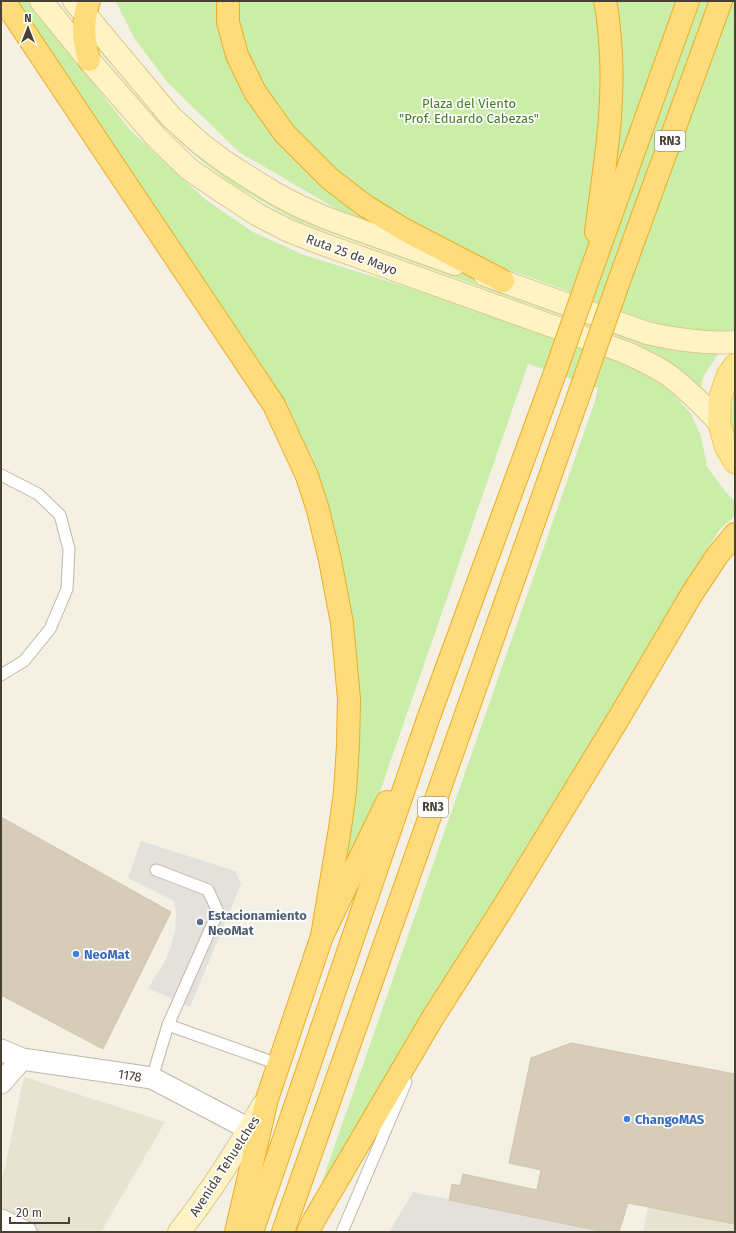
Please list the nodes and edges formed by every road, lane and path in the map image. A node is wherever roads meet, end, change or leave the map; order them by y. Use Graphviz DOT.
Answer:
graph roads {
  1 [pos="4,1"];
  2 [pos="41,1"];
  3 [pos="228,1"];
  4 [pos="605,1"];
  5 [pos="688,1"];
  6 [pos="721,1"];
  7 [pos="83,6"];
  8 [pos="89,60"];
  9 [pos="591,271"];
  10 [pos="504,281"];
  11 [pos="735,342"];
  12 [pos="735,365"];
  13 [pos="719,422"];
  14 [pos="735,462"];
  15 [pos="1,475"];
  16 [pos="735,534"];
  17 [pos="1,675"];
  18 [pos="428,719"];
  19 [pos="156,870"];
  20 [pos="322,936"];
  21 [pos="432,1019"];
  22 [pos="168,1025"];
  23 [pos="1,1050"];
  24 [pos="22,1059"];
  25 [pos="278,1064"];
  26 [pos="152,1078"];
  27 [pos="1,1083"];
  28 [pos="267,1099"];
  29 [pos="249,1130"];
  30 [pos="1,1220"];
  31 [pos="313,1228"];
  32 [pos="26,1232"];
  33 [pos="179,1232"];
  34 [pos="236,1232"];
  35 [pos="252,1232"];
  36 [pos="283,1232"];
  37 [pos="342,1232"];
  1 -- 20 [label="highway"];
  2 -- 8 [label="main road, Ruta 25 de Mayo"];
  3 -- 10 [label="highway"];
  4 -- 9 [label="highway"];
  5 -- 9 [label="highway, RN3"];
  6 -- 36 [label="highway, RN3, bridge"];
  7 -- 8 [label="highway"];
  7 -- 10 [label="main road, Ruta 25 de Mayo"];
  8 -- 13 [label="main road, Ruta 25 de Mayo"];
  9 -- 18 [label="highway, RN3, bridge"];
  10 -- 11 [label="main road, Ruta 25 de Mayo"];
  12 -- 13 [label="main road, Ruta 25 de Mayo"];
  13 -- 14 [label="main road, Ruta 25 de Mayo"];
  15 -- 17 [label="lane"];
  16 -- 21 [label="highway"];
  18 -- 20 [label="highway"];
  18 -- 35 [label="highway, RN3"];
  19 -- 22 [label="lane"];
  20 -- 25 [label="highway"];
  21 -- 31 [label="highway"];
  21 -- 37 [label="lane"];
  22 -- 25 [label="lane"];
  22 -- 26 [label="lane"];
  23 -- 24 [label="street, 1178"];
  24 -- 26 [label="street, 1178"];
  24 -- 27 [label="street"];
  25 -- 28 [label="highway"];
  26 -- 29 [label="street, 1178"];
  28 -- 29 [label="main road, Avenida Tehuelches"];
  28 -- 34 [label="highway"];
  29 -- 33 [label="main road, Avenida Tehuelches"];
  30 -- 32 [label="street"];
}
